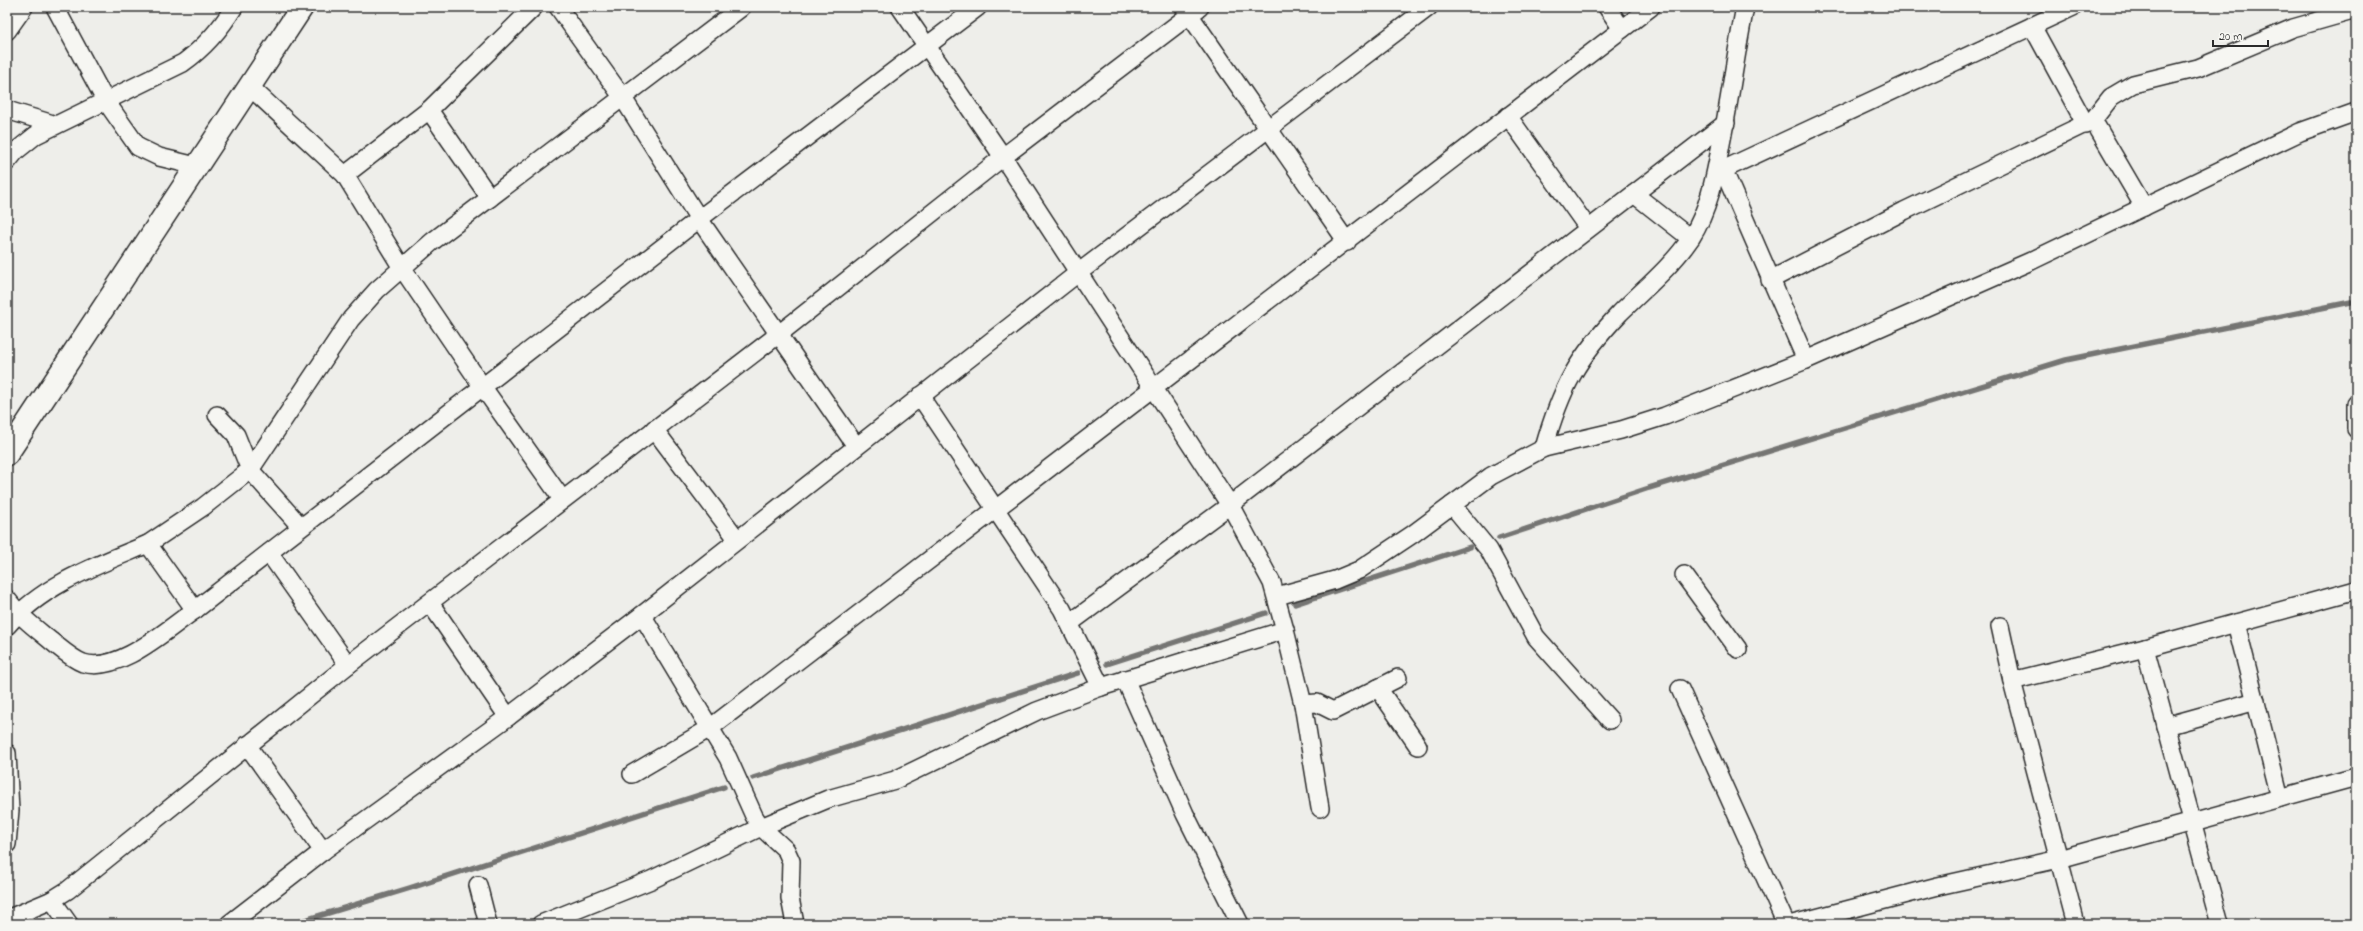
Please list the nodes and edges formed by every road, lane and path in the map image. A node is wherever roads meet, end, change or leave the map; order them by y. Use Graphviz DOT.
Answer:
graph roads {
  1 [pos="24,7"];
  2 [pos="55,7"];
  3 [pos="234,7"];
  4 [pos="302,7"];
  5 [pos="558,7"];
  6 [pos="742,7"];
  7 [pos="900,7"];
  8 [pos="978,7"];
  9 [pos="1429,7"];
  10 [pos="1607,7"];
  11 [pos="1651,7"];
  12 [pos="2073,7"];
  13 [pos="1747,8"];
  14 [pos="525,10"];
  15 [pos="1191,10"];
  16 [pos="2356,10"];
  17 [pos="2032,26"];
  18 [pos="1622,29"];
  19 [pos="7,31"];
  20 [pos="927,46"];
  21 [pos="249,86"];
  22 [pos="623,98"];
  23 [pos="105,100"];
  24 [pos="7,110"];
  25 [pos="429,110"];
  26 [pos="2356,112"];
  27 [pos="1508,116"];
  28 [pos="2090,122"];
  29 [pos="1726,123"];
  30 [pos="56,125"];
  31 [pos="1268,128"];
  32 [pos="1002,157"];
  33 [pos="7,162"];
  34 [pos="196,166"];
  35 [pos="1720,171"];
  36 [pos="344,175"];
  37 [pos="1634,194"];
  38 [pos="490,198"];
  39 [pos="2144,207"];
  40 [pos="699,219"];
  41 [pos="1588,228"];
  42 [pos="1690,238"];
  43 [pos="1346,242"];
  44 [pos="402,268"];
  45 [pos="1078,273"];
  46 [pos="1770,280"];
  47 [pos="779,334"];
  48 [pos="1806,360"];
  49 [pos="482,386"];
  50 [pos="1155,388"];
  51 [pos="920,396"];
  52 [pos="2356,404"];
  53 [pos="2356,407"];
  54 [pos="217,415"];
  55 [pos="654,428"];
  56 [pos="2356,429"];
  57 [pos="856,446"];
  58 [pos="1544,448"];
  59 [pos="7,454"];
  60 [pos="250,470"];
  61 [pos="562,499"];
  62 [pos="1230,505"];
  63 [pos="1452,505"];
  64 [pos="995,508"];
  65 [pos="302,527"];
  66 [pos="737,539"];
  67 [pos="148,544"];
  68 [pos="269,553"];
  69 [pos="1684,575"];
  70 [pos="2356,590"];
  71 [pos="1277,596"];
  72 [pos="7,599"];
  73 [pos="430,603"];
  74 [pos="195,610"];
  75 [pos="642,615"];
  76 [pos="12,620"];
  77 [pos="1070,623"];
  78 [pos="2236,623"];
  79 [pos="2000,626"];
  80 [pos="1286,630"];
  81 [pos="2145,648"];
  82 [pos="1738,649"];
  83 [pos="348,665"];
  84 [pos="1398,678"];
  85 [pos="1125,679"];
  86 [pos="2012,681"];
  87 [pos="1101,687"];
  88 [pos="1378,688"];
  89 [pos="1680,689"];
  90 [pos="2256,701"];
  91 [pos="1303,704"];
  92 [pos="508,717"];
  93 [pos="1610,720"];
  94 [pos="2166,726"];
  95 [pos="710,728"];
  96 [pos="247,745"];
  97 [pos="1418,746"];
  98 [pos="7,753"];
  99 [pos="632,774"];
  100 [pos="2356,777"];
  101 [pos="2280,798"];
  102 [pos="1320,808"];
  103 [pos="2192,823"];
  104 [pos="761,827"];
  105 [pos="7,844"];
  106 [pos="323,852"];
  107 [pos="2059,859"];
  108 [pos="478,885"];
  109 [pos="52,900"];
  110 [pos="7,919"];
  111 [pos="69,924"];
  112 [pos="229,924"];
  113 [pos="488,924"];
  114 [pos="541,924"];
  115 [pos="794,924"];
  116 [pos="1240,924"];
  117 [pos="1786,924"];
  118 [pos="1793,924"];
  119 [pos="2076,924"];
  120 [pos="2220,924"];
  1 -- 19 [label="street"];
  2 -- 23 [label="street"];
  3 -- 23 [label="street"];
  4 -- 21 [label="highway"];
  5 -- 22 [label="street"];
  6 -- 22 [label="street"];
  7 -- 20 [label="street"];
  8 -- 20 [label="street"];
  9 -- 31 [label="street"];
  10 -- 18 [label="street"];
  11 -- 18 [label="street"];
  12 -- 17 [label="street"];
  13 -- 29 [label="street"];
  14 -- 25 [label="street"];
  15 -- 31 [label="street"];
  15 -- 32 [label="street"];
  16 -- 28 [label="street"];
  17 -- 28 [label="street"];
  17 -- 35 [label="street"];
  18 -- 27 [label="street"];
  20 -- 32 [label="street"];
  20 -- 40 [label="street"];
  21 -- 34 [label="highway"];
  21 -- 36 [label="street"];
  22 -- 38 [label="street"];
  22 -- 40 [label="street"];
  23 -- 30 [label="street"];
  23 -- 34 [label="street"];
  24 -- 30 [label="street"];
  25 -- 36 [label="street"];
  25 -- 38 [label="street"];
  26 -- 39 [label="street"];
  27 -- 41 [label="street"];
  27 -- 43 [label="street"];
  28 -- 39 [label="street"];
  28 -- 46 [label="street"];
  29 -- 35 [label="street"];
  29 -- 37 [label="street"];
  30 -- 33 [label="street"];
  31 -- 43 [label="street"];
  31 -- 45 [label="street"];
  32 -- 45 [label="street"];
  32 -- 47 [label="street"];
  34 -- 59 [label="highway"];
  35 -- 42 [label="street"];
  35 -- 46 [label="street"];
  36 -- 44 [label="street"];
  37 -- 41 [label="street"];
  37 -- 42 [label="street"];
  38 -- 44 [label="street"];
  39 -- 48 [label="street"];
  40 -- 47 [label="street"];
  40 -- 49 [label="street"];
  41 -- 62 [label="street"];
  42 -- 58 [label="street"];
  43 -- 50 [label="street"];
  44 -- 49 [label="street"];
  44 -- 60 [label="street"];
  45 -- 50 [label="street"];
  45 -- 51 [label="street"];
  46 -- 48 [label="street"];
  47 -- 55 [label="street"];
  47 -- 57 [label="street"];
  48 -- 58 [label="street"];
  49 -- 61 [label="street"];
  49 -- 65 [label="street"];
  50 -- 62 [label="street"];
  50 -- 64 [label="street"];
  51 -- 57 [label="street"];
  51 -- 64 [label="street"];
  52 -- 53 [label="street"];
  53 -- 56 [label="street"];
  54 -- 60 [label="street"];
  55 -- 61 [label="street"];
  55 -- 66 [label="street"];
  57 -- 66 [label="street"];
  58 -- 63 [label="street"];
  60 -- 65 [label="street"];
  60 -- 67 [label="street"];
  61 -- 73 [label="street"];
  62 -- 71 [label="street"];
  62 -- 77 [label="street"];
  63 -- 71 [label="street"];
  63 -- 93 [label="street"];
  64 -- 77 [label="street"];
  64 -- 95 [label="street"];
  65 -- 68 [label="street"];
  66 -- 75 [label="street"];
  67 -- 74 [label="street"];
  67 -- 76 [label="street"];
  68 -- 74 [label="street"];
  68 -- 83 [label="street"];
  69 -- 82 [label="street"];
  70 -- 78 [label="street"];
  71 -- 80 [label="street"];
  72 -- 76 [label="street"];
  73 -- 83 [label="street"];
  73 -- 92 [label="street"];
  74 -- 76 [label="street"];
  75 -- 92 [label="street"];
  75 -- 95 [label="street"];
  77 -- 87 [label="street"];
  78 -- 81 [label="street"];
  78 -- 90 [label="street"];
  79 -- 86 [label="street"];
  80 -- 85 [label="street"];
  80 -- 91 [label="street"];
  81 -- 86 [label="street"];
  81 -- 94 [label="street"];
  83 -- 96 [label="street"];
  84 -- 88 [label="street"];
  85 -- 87 [label="street"];
  85 -- 116 [label="street"];
  86 -- 107 [label="street"];
  87 -- 104 [label="street"];
  88 -- 91 [label="street"];
  88 -- 97 [label="street"];
  89 -- 117 [label="street"];
  90 -- 94 [label="street"];
  90 -- 101 [label="street"];
  91 -- 102 [label="street"];
  92 -- 106 [label="street"];
  94 -- 103 [label="street"];
  95 -- 99 [label="street"];
  95 -- 104 [label="street"];
  96 -- 106 [label="street"];
  96 -- 109 [label="street"];
  98 -- 105 [label="street"];
  100 -- 101 [label="street"];
  101 -- 103 [label="street"];
  103 -- 107 [label="street"];
  103 -- 120 [label="street"];
  104 -- 114 [label="street"];
  104 -- 115 [label="street"];
  106 -- 112 [label="street"];
  107 -- 118 [label="street"];
  107 -- 119 [label="street"];
  108 -- 113 [label="street"];
  109 -- 110 [label="street"];
  109 -- 111 [label="street"];
}
